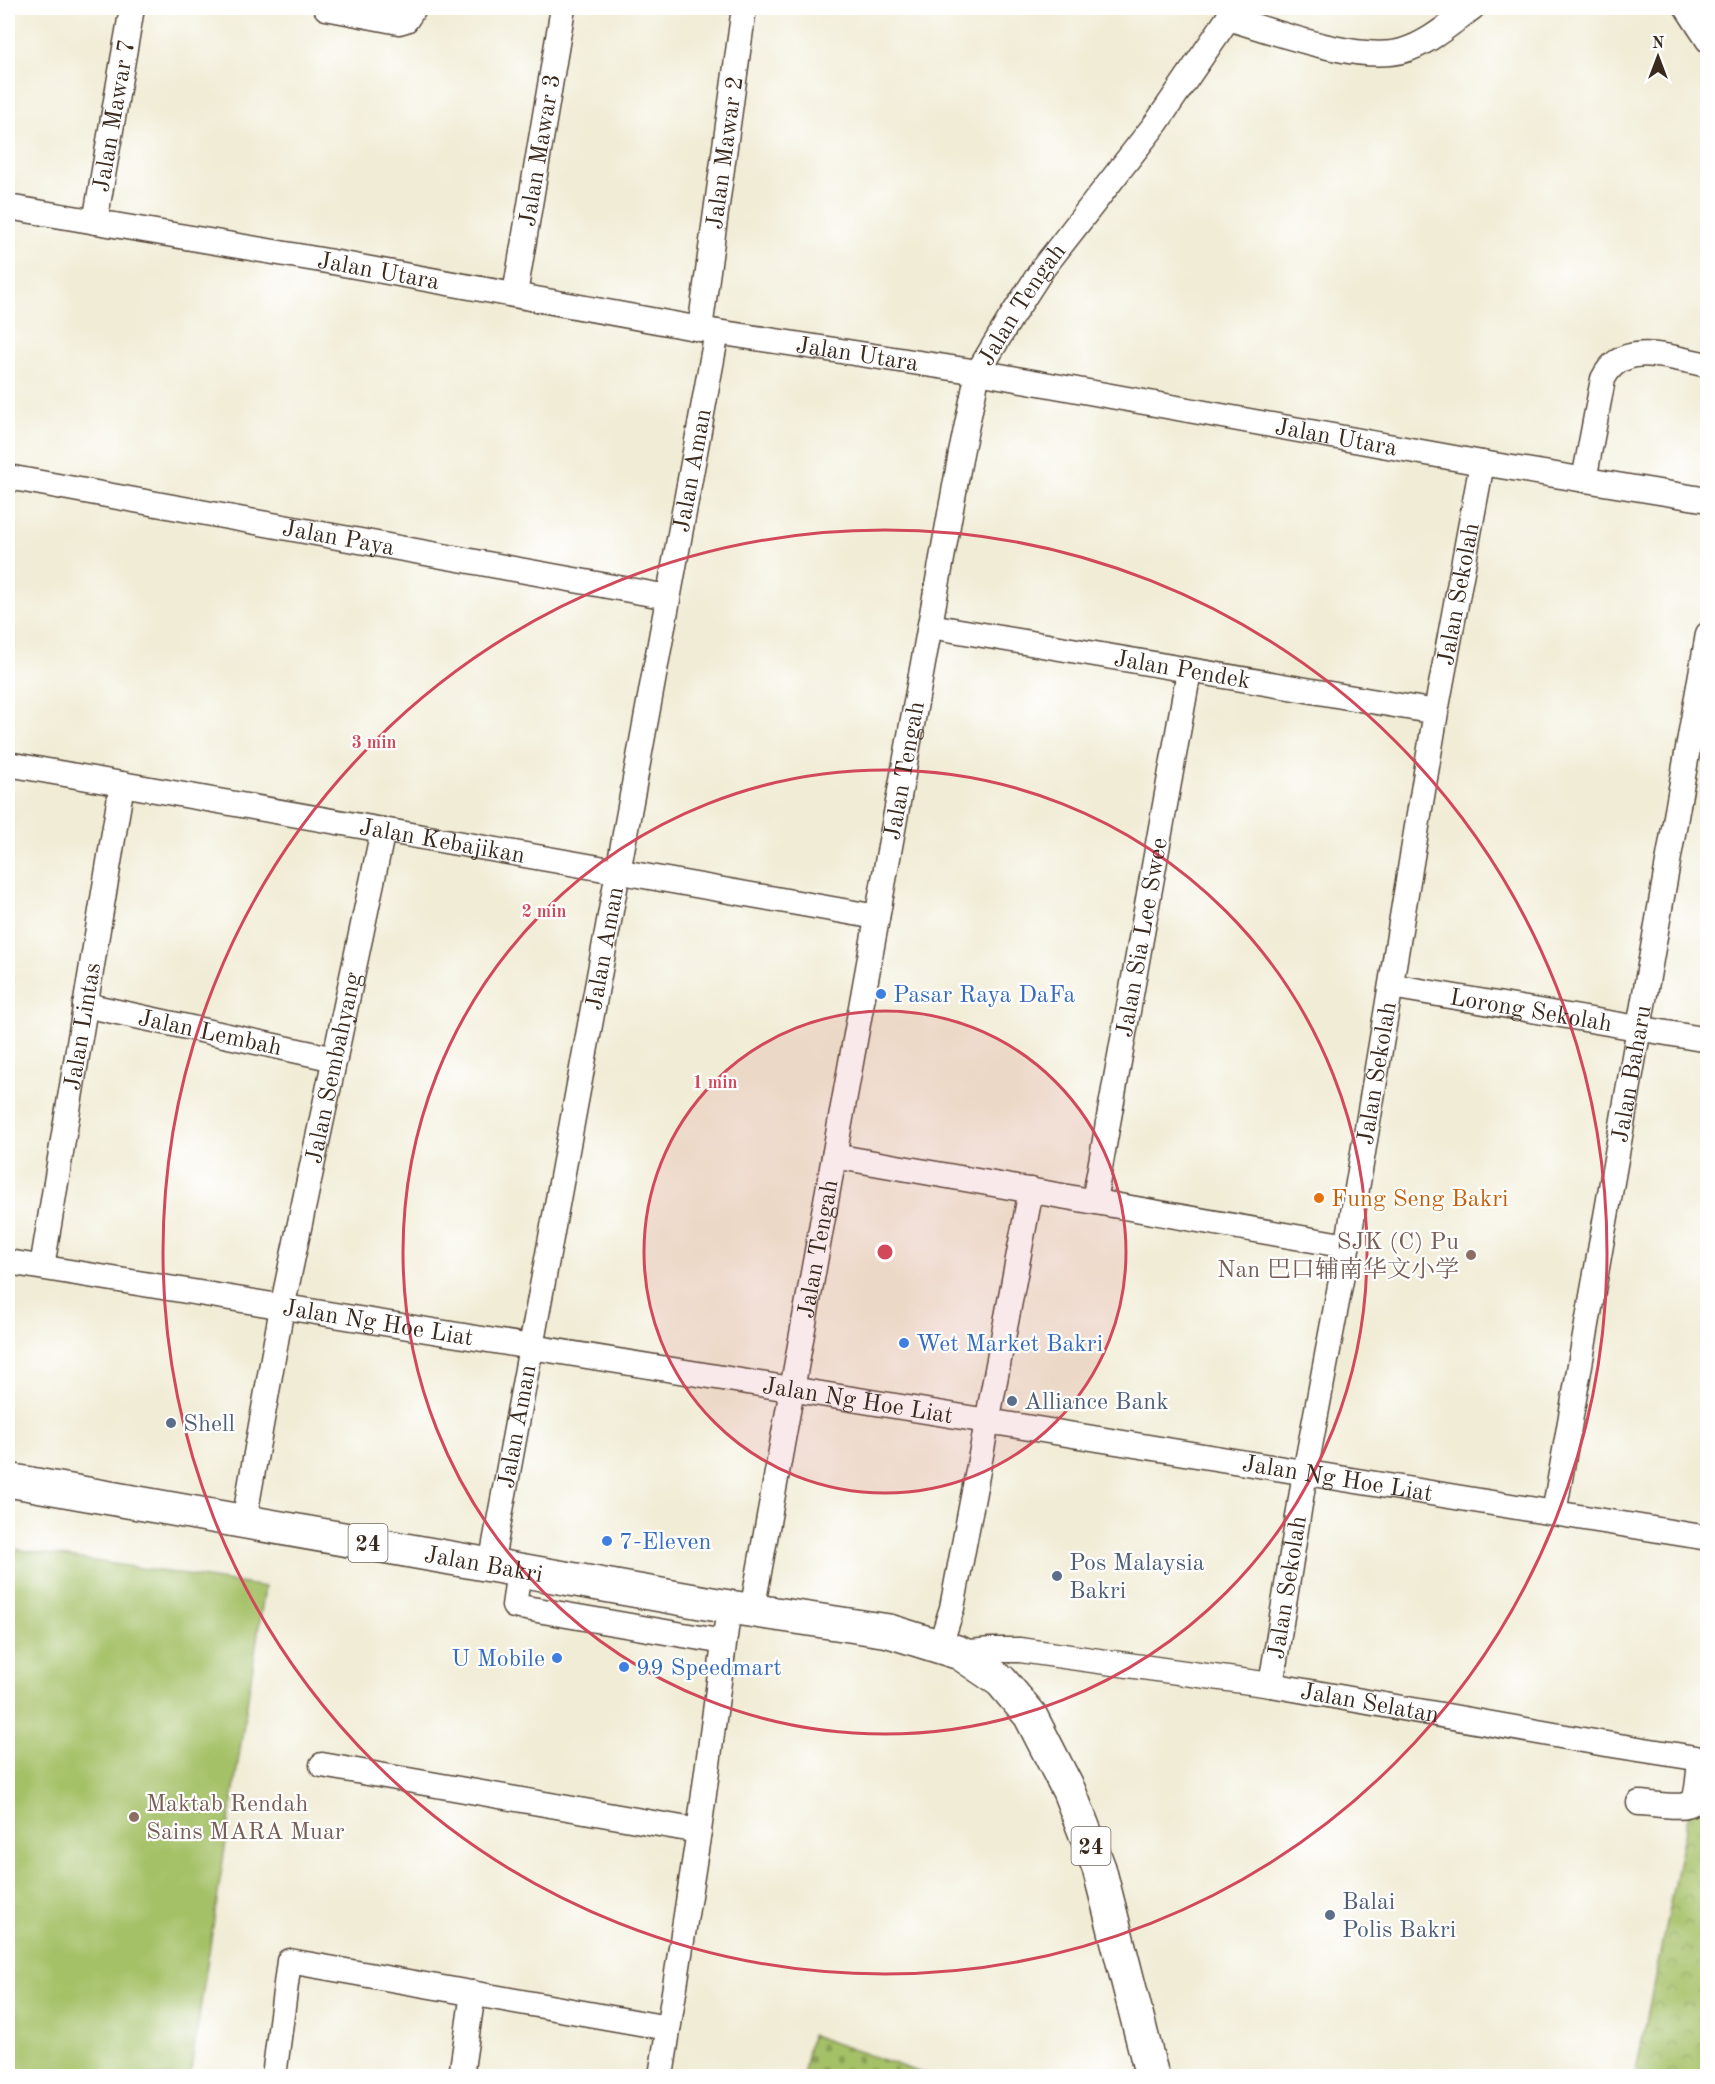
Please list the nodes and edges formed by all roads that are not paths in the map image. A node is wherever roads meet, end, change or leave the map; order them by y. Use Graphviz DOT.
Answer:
graph roads {
  1 [pos="132,8"];
  2 [pos="326,8"];
  3 [pos="414,8"];
  4 [pos="563,8"];
  5 [pos="744,8"];
  6 [pos="1472,8"];
  7 [pos="1687,8"];
  8 [pos="1230,11"];
  9 [pos="1707,40"];
  10 [pos="8,207"];
  11 [pos="95,222"];
  12 [pos="515,294"];
  13 [pos="706,318"];
  14 [pos="1707,365"];
  15 [pos="978,372"];
  16 [pos="1482,463"];
  17 [pos="8,477"];
  18 [pos="1584,480"];
  19 [pos="1707,500"];
  20 [pos="668,597"];
  21 [pos="930,626"];
  22 [pos="1707,634"];
  23 [pos="1189,671"];
  24 [pos="1436,712"];
  25 [pos="8,764"];
  26 [pos="122,784"];
  27 [pos="383,830"];
  28 [pos="618,872"];
  29 [pos="877,917"];
  30 [pos="1391,986"];
  31 [pos="86,1005"];
  32 [pos="1639,1028"];
  33 [pos="1707,1040"];
  34 [pos="335,1059"];
  35 [pos="834,1156"];
  36 [pos="1031,1190"];
  37 [pos="1094,1202"];
  38 [pos="1347,1246"];
  39 [pos="8,1262"];
  40 [pos="42,1267"];
  41 [pos="281,1316"];
  42 [pos="531,1347"];
  43 [pos="792,1389"];
  44 [pos="987,1421"];
  45 [pos="1305,1473"];
  46 [pos="8,1480"];
  47 [pos="1554,1513"];
  48 [pos="244,1521"];
  49 [pos="1707,1538"];
  50 [pos="505,1567"];
  51 [pos="741,1609"];
  52 [pos="950,1632"];
  53 [pos="724,1642"];
  54 [pos="1271,1685"];
  55 [pos="1704,1759"];
  56 [pos="322,1765"];
  57 [pos="1639,1803"];
  58 [pos="699,1831"];
  59 [pos="473,1993"];
  60 [pos="668,2028"];
  61 [pos="274,2076"];
  62 [pos="461,2076"];
  63 [pos="661,2076"];
  64 [pos="1152,2076"];
  1 -- 11 [label="street, Jalan Mawar 7"];
  2 -- 3 [label="street"];
  4 -- 12 [label="street, Jalan Mawar 3"];
  5 -- 13 [label="street, Jalan Mawar 2"];
  6 -- 8 [label="street"];
  7 -- 9 [label="street"];
  8 -- 15 [label="street, Jalan Tengah"];
  10 -- 11 [label="street, Jalan Utara"];
  11 -- 12 [label="street, Jalan Utara"];
  12 -- 13 [label="street, Jalan Utara"];
  13 -- 15 [label="street, Jalan Utara"];
  13 -- 20 [label="street, Jalan Aman"];
  14 -- 18 [label="street"];
  15 -- 16 [label="street, Jalan Utara"];
  15 -- 21 [label="street, Jalan Tengah"];
  16 -- 18 [label="street, Jalan Utara"];
  16 -- 24 [label="street, Jalan Sekolah"];
  17 -- 20 [label="street, Jalan Paya"];
  18 -- 19 [label="street, Jalan Utara"];
  20 -- 28 [label="street, Jalan Aman"];
  21 -- 23 [label="street, Jalan Pendek"];
  21 -- 29 [label="street, Jalan Tengah"];
  22 -- 32 [label="street, Jalan Baharu"];
  23 -- 24 [label="street, Jalan Pendek"];
  23 -- 37 [label="street, Jalan Sia Lee Swee"];
  24 -- 30 [label="street, Jalan Sekolah"];
  25 -- 26 [label="street, Jalan Kebajikan"];
  26 -- 27 [label="street, Jalan Kebajikan"];
  26 -- 31 [label="street, Jalan Lintas"];
  27 -- 28 [label="street, Jalan Kebajikan"];
  27 -- 34 [label="street, Jalan Sembahyang"];
  28 -- 29 [label="street, Jalan Kebajikan"];
  28 -- 42 [label="street, Jalan Aman"];
  29 -- 35 [label="street, Jalan Tengah"];
  30 -- 32 [label="street, Lorong Sekolah"];
  30 -- 38 [label="street, Jalan Sekolah"];
  31 -- 34 [label="street, Jalan Lembah"];
  31 -- 40 [label="street, Jalan Lintas"];
  32 -- 33 [label="street, Lorong Sekolah"];
  32 -- 47 [label="street, Jalan Baharu"];
  34 -- 41 [label="street, Jalan Sembahyang"];
  35 -- 36 [label="street"];
  35 -- 43 [label="street, Jalan Tengah"];
  36 -- 37 [label="street"];
  36 -- 44 [label="street"];
  37 -- 38 [label="street"];
  38 -- 45 [label="street, Jalan Sekolah"];
  39 -- 40 [label="street, Jalan Ng Hoe Liat"];
  40 -- 41 [label="street, Jalan Ng Hoe Liat"];
  41 -- 42 [label="street, Jalan Ng Hoe Liat"];
  41 -- 48 [label="street, Jalan Sembahyang"];
  42 -- 43 [label="street, Jalan Ng Hoe Liat"];
  42 -- 50 [label="street, Jalan Aman"];
  43 -- 44 [label="street, Jalan Ng Hoe Liat"];
  43 -- 51 [label="street, Jalan Tengah"];
  44 -- 45 [label="street, Jalan Ng Hoe Liat"];
  44 -- 52 [label="street"];
  45 -- 47 [label="street, Jalan Ng Hoe Liat"];
  45 -- 54 [label="street, Jalan Sekolah"];
  46 -- 48 [label="main road, Jalan Bakri / 24"];
  47 -- 49 [label="street, Jalan Ng Hoe Liat"];
  48 -- 50 [label="main road, Jalan Bakri / 24"];
  50 -- 51 [label="main road, Jalan Bakri / 24"];
  50 -- 53 [label="street, Jalan Aman"];
  51 -- 52 [label="main road, Jalan Bakri / 24"];
  51 -- 53 [label="street, Jalan Tengah"];
  52 -- 54 [label="street, Jalan Selatan"];
  52 -- 64 [label="main road, 24"];
  53 -- 58 [label="street, Jalan Tengah"];
  54 -- 55 [label="street, Jalan Selatan"];
  55 -- 57 [label="street"];
  56 -- 58 [label="street"];
  58 -- 60 [label="street, Jalan Tengah"];
  59 -- 60 [label="street"];
  59 -- 61 [label="street"];
  59 -- 62 [label="street"];
  60 -- 63 [label="street, Jalan Tengah"];
}
